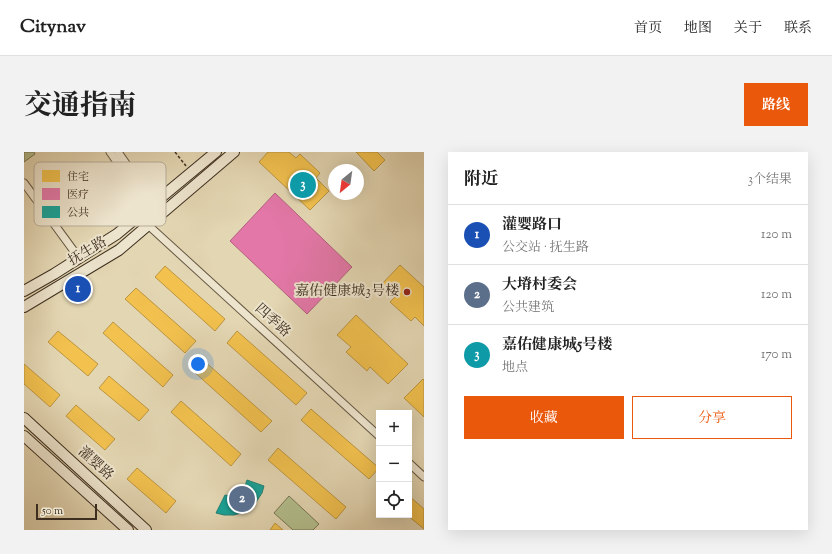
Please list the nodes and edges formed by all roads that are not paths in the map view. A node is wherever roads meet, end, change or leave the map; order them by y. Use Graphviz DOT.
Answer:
graph roads {
  1 [pos="110,152"];
  2 [pos="118,152"];
  3 [pos="216,152"];
  4 [pos="234,152"];
  5 [pos="118,162"];
  6 [pos="124,162"];
  7 [pos="24,183"];
  8 [pos="166,193"];
  9 [pos="34,197"];
  10 [pos="166,210"];
  11 [pos="56,226"];
  12 [pos="127,226"];
  13 [pos="147,226"];
  14 [pos="149,226"];
  15 [pos="79,258"];
  16 [pos="24,292"];
  17 [pos="24,307"];
  18 [pos="24,418"];
  19 [pos="376,433"];
  20 [pos="24,436"];
  21 [pos="412,466"];
  22 [pos="424,477"];
  23 [pos="128,530"];
  24 [pos="146,530"];
  1 -- 5 [label="street"];
  2 -- 6 [label="street"];
  3 -- 8 [label="main road, 抚生路"];
  4 -- 10 [label="main road, 抚生路"];
  7 -- 9 [label="street"];
  11 -- 15 [label="street"];
  12 -- 15 [label="main road, 抚生路"];
  13 -- 17 [label="main road, 抚生路"];
  14 -- 19 [label="street, 四季路"];
  15 -- 16 [label="main road, 抚生路"];
  18 -- 24 [label="main road, 灌婴路"];
  20 -- 23 [label="main road, 灌婴路"];
  21 -- 22 [label="street"];
}
